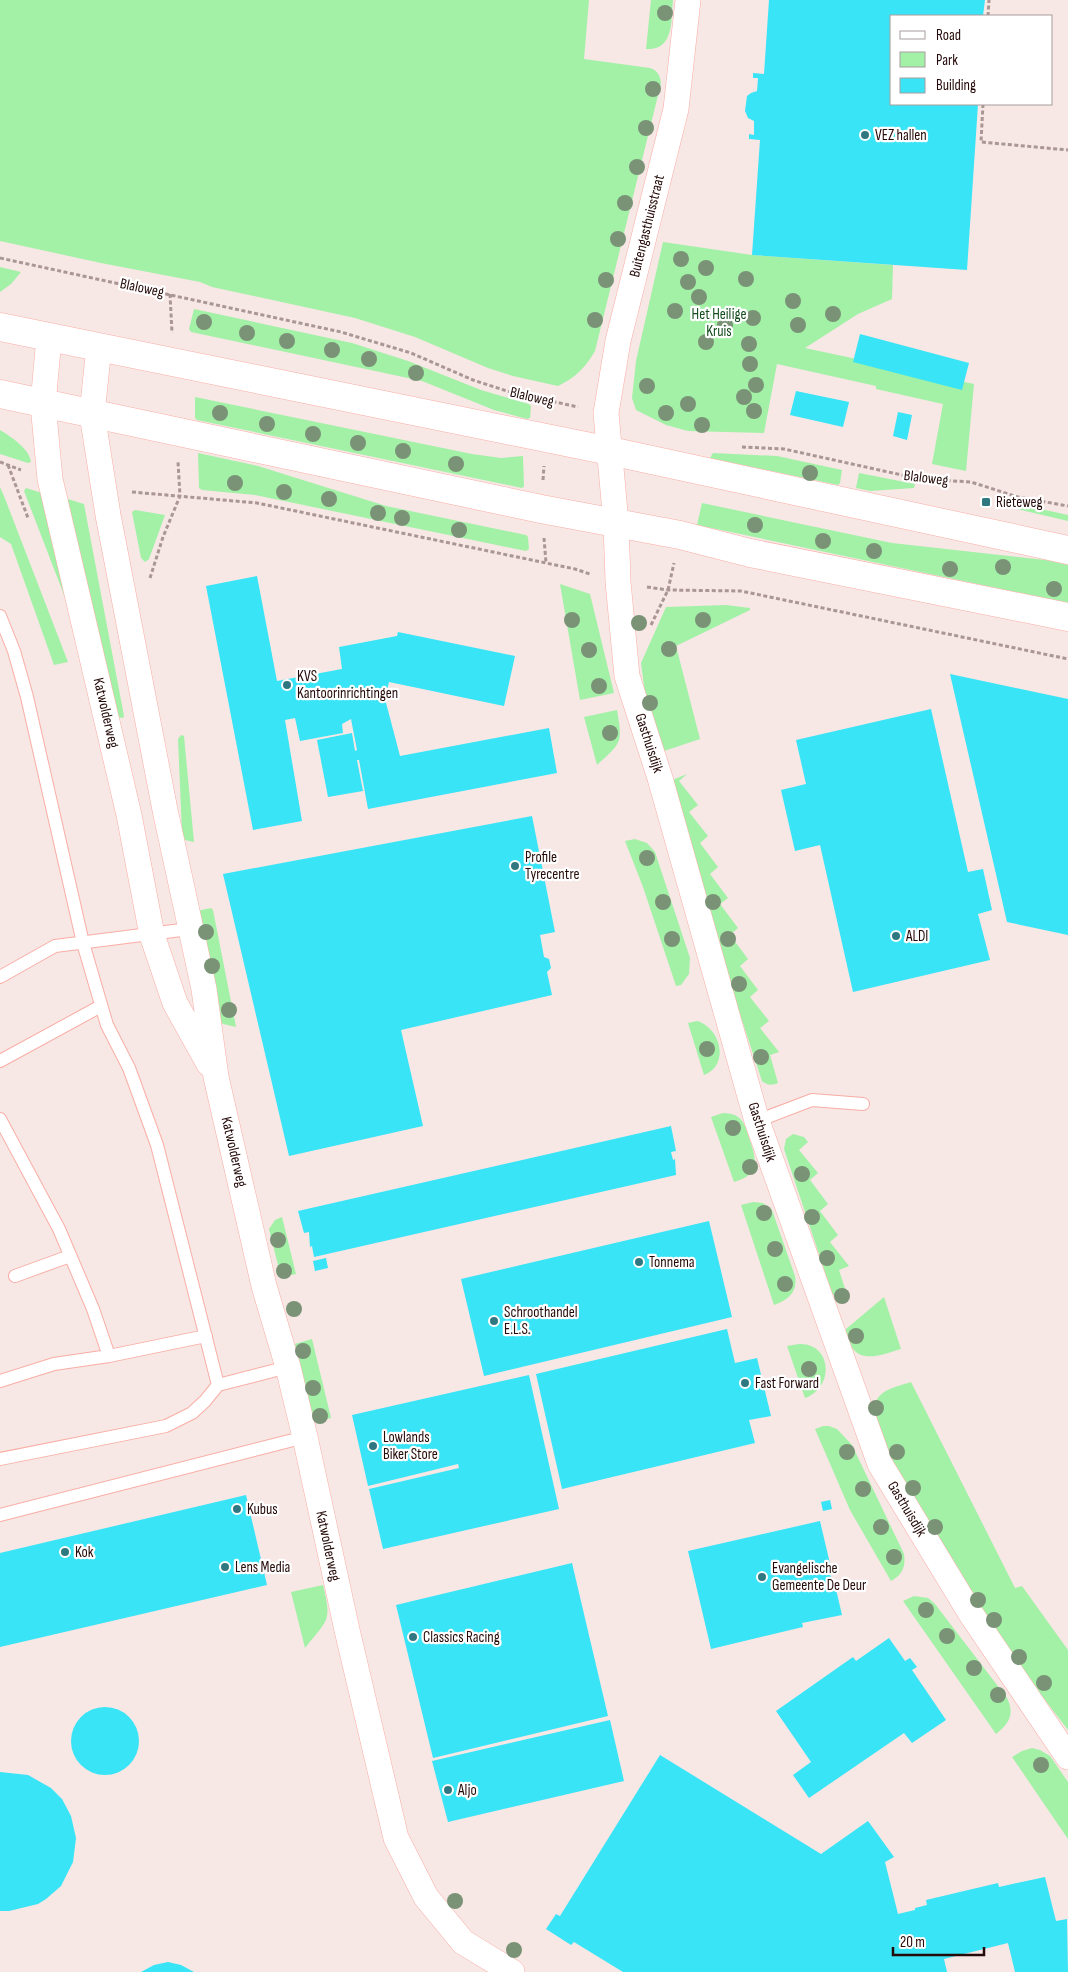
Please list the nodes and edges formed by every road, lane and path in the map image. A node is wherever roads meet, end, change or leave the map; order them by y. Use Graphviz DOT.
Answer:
graph roads {
  1 [pos="688,0"];
  2 [pos="989,0"];
  3 [pos="988,15"];
  4 [pos="983,105"];
  5 [pos="1068,150"];
  6 [pos="0,258"];
  7 [pos="0,327"];
  8 [pos="49,338"];
  9 [pos="99,347"];
  10 [pos="0,394"];
  11 [pos="43,404"];
  12 [pos="606,413"];
  13 [pos="92,414"];
  14 [pos="737,447"];
  15 [pos="610,452"];
  16 [pos="0,462"];
  17 [pos="50,479"];
  18 [pos="104,488"];
  19 [pos="180,496"];
  20 [pos="1068,506"];
  21 [pos="616,523"];
  22 [pos="1068,550"];
  23 [pos="149,582"];
  24 [pos="618,582"];
  25 [pos="0,616"];
  26 [pos="1068,617"];
  27 [pos="1068,659"];
  28 [pos="189,929"];
  29 [pos="152,935"];
  30 [pos="83,943"];
  31 [pos="0,977"];
  32 [pos="101,1006"];
  33 [pos="0,1060"];
  34 [pos="216,1077"];
  35 [pos="863,1104"];
  36 [pos="0,1119"];
  37 [pos="757,1121"];
  38 [pos="70,1256"];
  39 [pos="15,1276"];
  40 [pos="206,1336"];
  41 [pos="109,1356"];
  42 [pos="288,1367"];
  43 [pos="0,1381"];
  44 [pos="218,1385"];
  45 [pos="305,1437"];
  46 [pos="0,1459"];
  47 [pos="0,1514"];
  48 [pos="1068,1757"];
  49 [pos="512,1972"];
  1 -- 12 [label="street, Buitengasthuisstraat"];
  2 -- 3 [label="path"];
  4 -- 5 [label="path"];
  6 -- 12 [label="path, Blaloweg"];
  7 -- 8 [label="main road"];
  8 -- 9 [label="main road"];
  8 -- 11 [label="street, Katwolderweg"];
  9 -- 13 [label="street, Katwolderweg"];
  9 -- 15 [label="main road"];
  10 -- 11 [label="main road"];
  11 -- 13 [label="main road"];
  11 -- 17 [label="street, Katwolderweg"];
  12 -- 15 [label="street, Buitengasthuisstraat"];
  13 -- 18 [label="street, Katwolderweg"];
  13 -- 21 [label="main road"];
  14 -- 20 [label="path, Blaloweg"];
  15 -- 21 [label="street, Gasthuisdijk"];
  15 -- 22 [label="main road"];
  16 -- 17 [label="path"];
  17 -- 29 [label="street, Katwolderweg"];
  18 -- 19 [label="path"];
  18 -- 28 [label="street, Katwolderweg"];
  19 -- 23 [label="path"];
  19 -- 24 [label="path"];
  21 -- 24 [label="street, Gasthuisdijk"];
  21 -- 26 [label="main road"];
  24 -- 27 [label="path"];
  24 -- 37 [label="street, Gasthuisdijk"];
  25 -- 30 [label="lane"];
  28 -- 29 [label="lane"];
  28 -- 34 [label="street, Katwolderweg"];
  29 -- 30 [label="lane"];
  29 -- 34 [label="street, Katwolderweg"];
  30 -- 31 [label="lane"];
  30 -- 32 [label="lane"];
  32 -- 33 [label="lane"];
  32 -- 40 [label="lane"];
  34 -- 42 [label="street, Katwolderweg"];
  35 -- 37 [label="lane"];
  36 -- 38 [label="lane"];
  37 -- 48 [label="street, Gasthuisdijk"];
  38 -- 39 [label="lane"];
  38 -- 41 [label="lane"];
  40 -- 41 [label="lane"];
  40 -- 44 [label="lane"];
  41 -- 43 [label="lane"];
  42 -- 44 [label="lane"];
  42 -- 45 [label="street, Katwolderweg"];
  44 -- 46 [label="lane"];
  45 -- 47 [label="lane"];
  45 -- 49 [label="street, Katwolderweg"];
}
